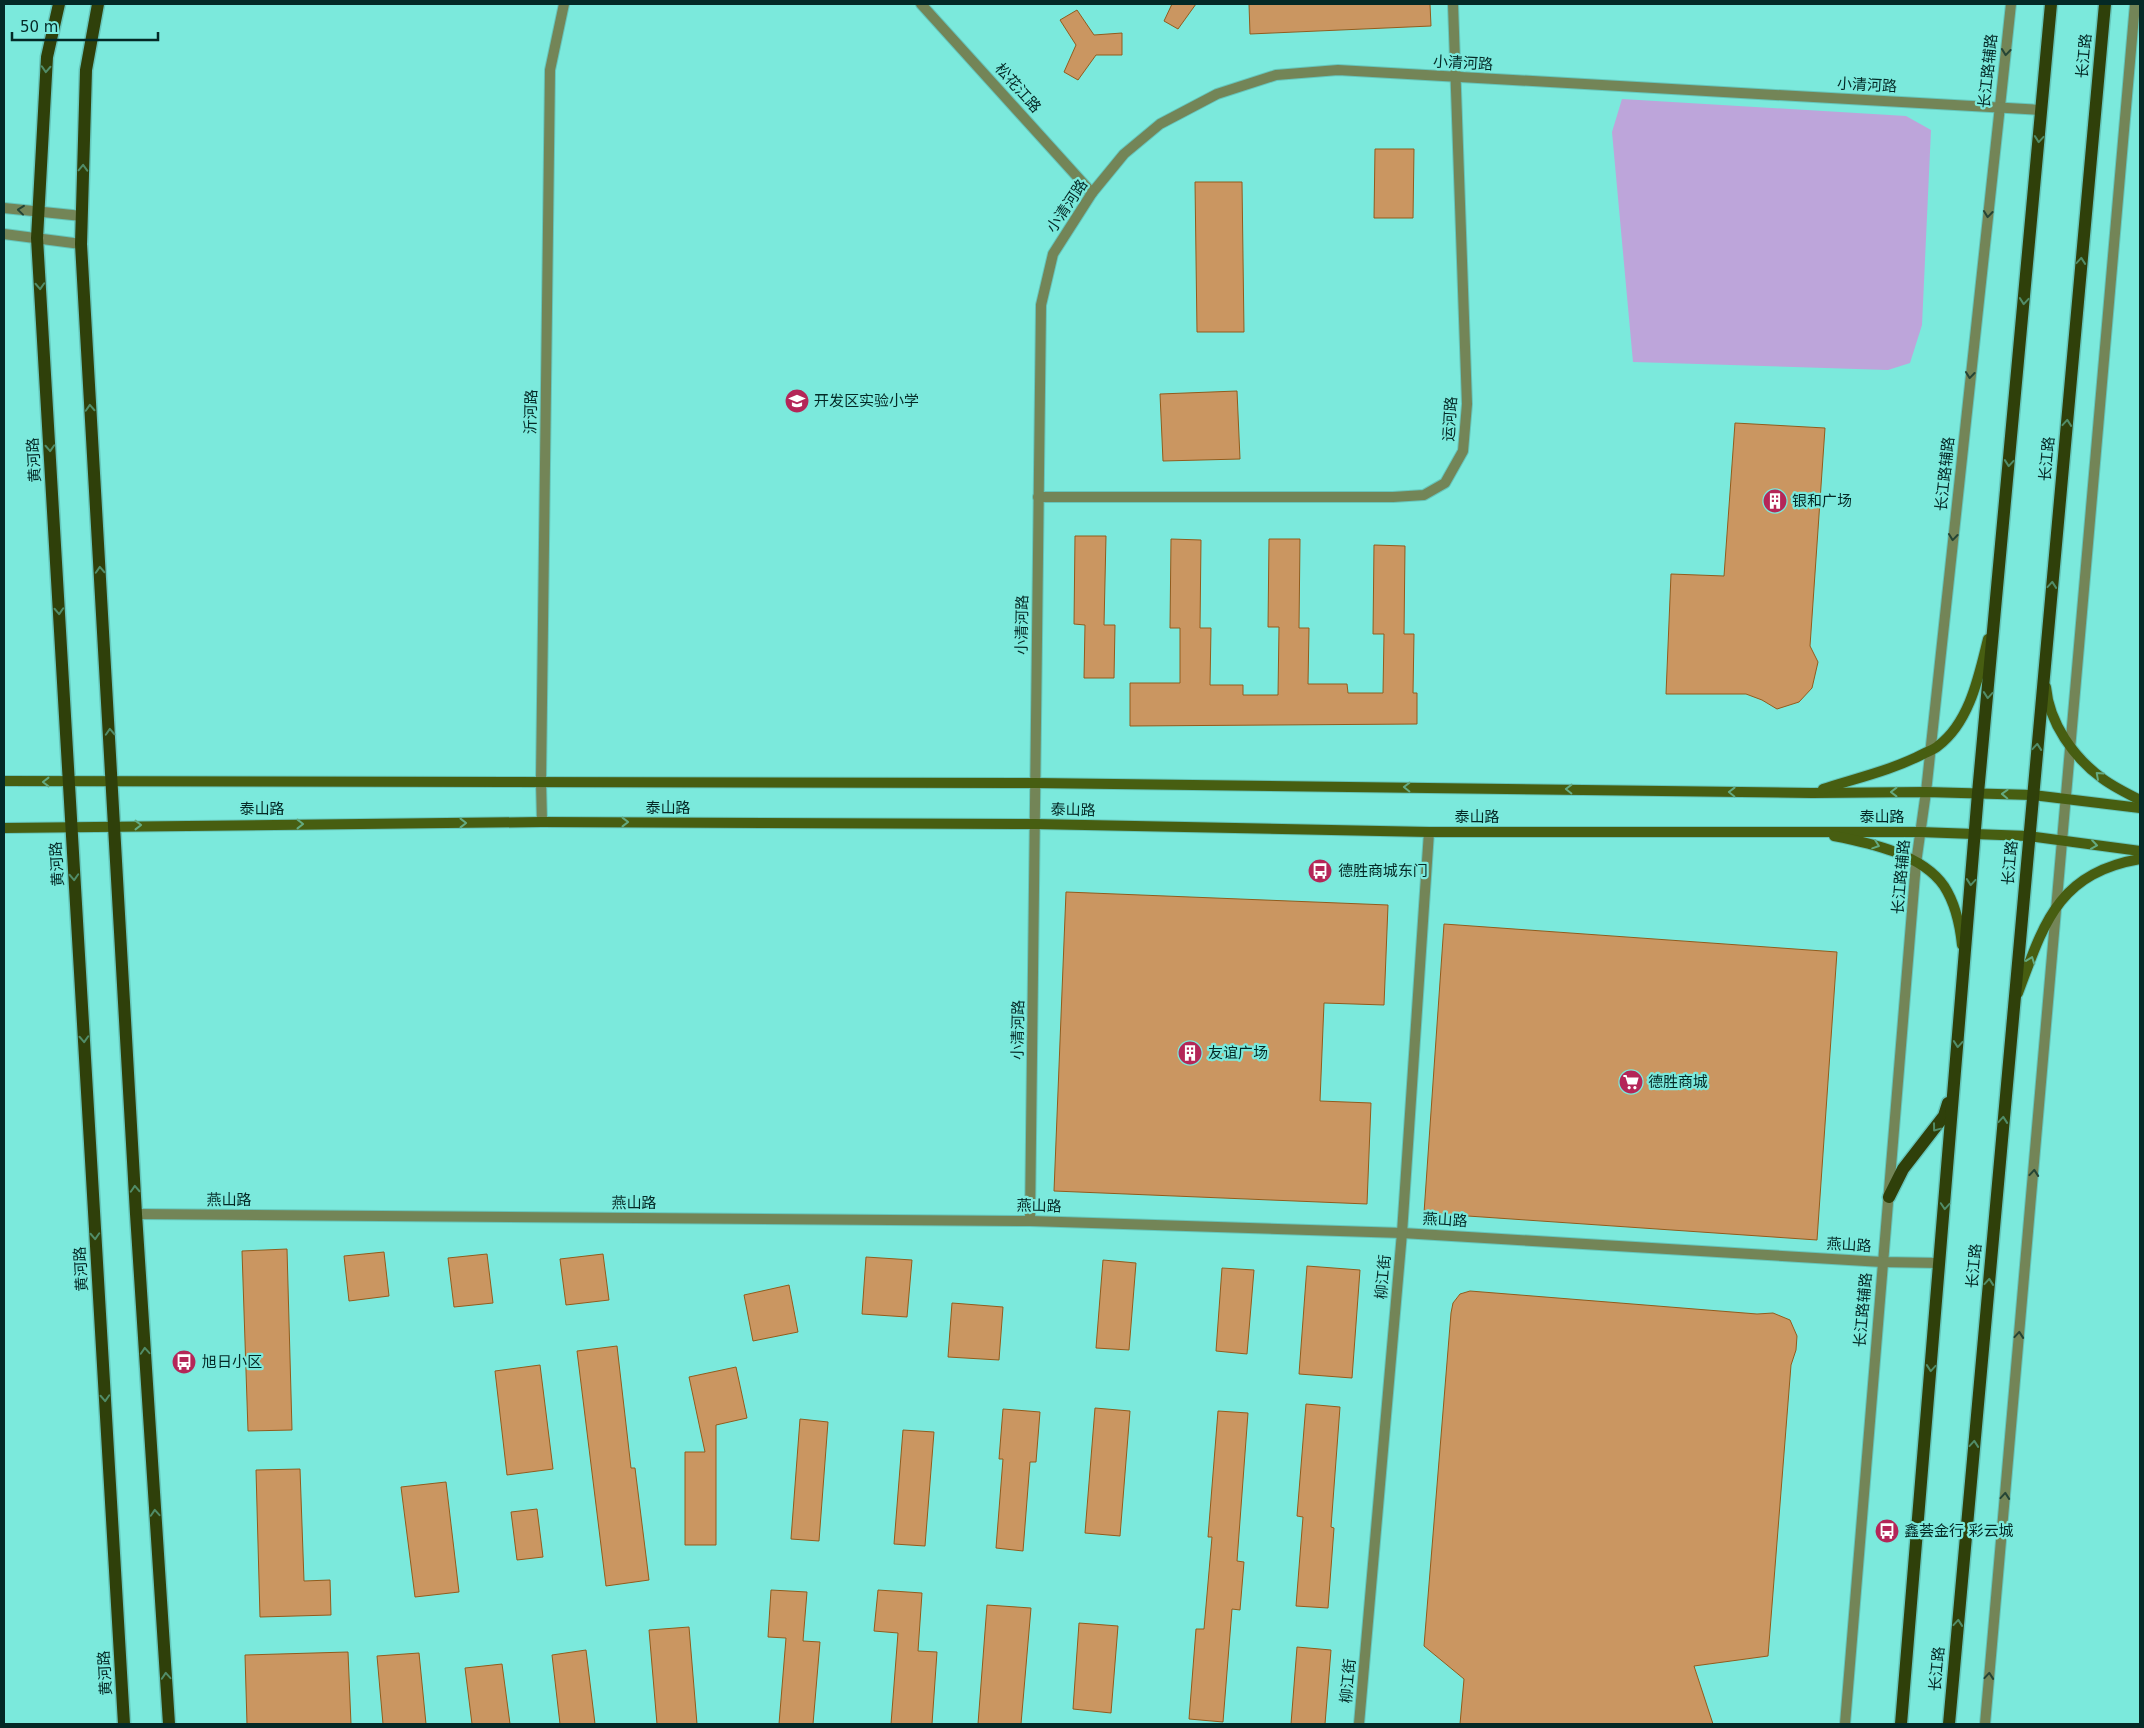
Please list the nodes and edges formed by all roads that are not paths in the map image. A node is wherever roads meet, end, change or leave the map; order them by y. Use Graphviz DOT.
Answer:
graph roads {
  1 [pos="59,4"];
  2 [pos="98,4"];
  3 [pos="564,4"];
  4 [pos="921,4"];
  5 [pos="1453,4"];
  6 [pos="2011,4"];
  7 [pos="2051,4"];
  8 [pos="2105,4"];
  9 [pos="2135,4"];
  10 [pos="1455,78"];
  11 [pos="2000,107"];
  12 [pos="2041,110"];
  13 [pos="1092,193"];
  14 [pos="4,208"];
  15 [pos="39,212"];
  16 [pos="82,216"];
  17 [pos="4,234"];
  18 [pos="37,238"];
  19 [pos="81,244"];
  20 [pos="1038,497"];
  21 [pos="1996,607"];
  22 [pos="2044,666"];
  23 [pos="1930,750"];
  24 [pos="4,781"];
  25 [pos="112,781"];
  26 [pos="540,781"];
  27 [pos="68,782"];
  28 [pos="1035,783"];
  29 [pos="1812,792"];
  30 [pos="1926,792"];
  31 [pos="1978,793"];
  32 [pos="2033,795"];
  33 [pos="2066,798"];
  34 [pos="2140,800"];
  35 [pos="2140,808"];
  36 [pos="542,822"];
  37 [pos="1035,824"];
  38 [pos="115,826"];
  39 [pos="4,828"];
  40 [pos="72,828"];
  41 [pos="1429,832"];
  42 [pos="1811,832"];
  43 [pos="1920,832"];
  44 [pos="1975,833"];
  45 [pos="2028,836"];
  46 [pos="2063,841"];
  47 [pos="2140,851"];
  48 [pos="2140,859"];
  49 [pos="1916,863"];
  50 [pos="1964,959"];
  51 [pos="2014,1006"];
  52 [pos="1954,1084"];
  53 [pos="1889,1197"];
  54 [pos="136,1214"];
  55 [pos="1030,1221"];
  56 [pos="1402,1233"];
  57 [pos="1882,1262"];
  58 [pos="1940,1263"];
  59 [pos="124,1724"];
  60 [pos="169,1724"];
  61 [pos="1359,1724"];
  62 [pos="1845,1724"];
  63 [pos="1901,1724"];
  64 [pos="1948,1724"];
  65 [pos="1985,1724"];
  1 -- 15 [label="main road, 黄河路, one-way"];
  16 -- 2 [label="main road, one-way"];
  3 -- 26 [label="street, 沂河路"];
  4 -- 13 [label="street, 松花江路"];
  5 -- 10 [label="street, 运河路"];
  6 -- 11 [label="street, 长江路辅路, one-way"];
  7 -- 12 [label="main road, 长江路"];
  22 -- 8 [label="main road, 长江路, one-way"];
  9 -- 33 [label="street"];
  10 -- 11 [label="street, 小清河路"];
  10 -- 13 [label="street, 小清河路"];
  10 -- 20 [label="street, 运河路"];
  11 -- 12 [label="street, 小清河路"];
  11 -- 23 [label="street, 长江路辅路, one-way"];
  12 -- 21 [label="main road, 长江路, one-way"];
  13 -- 20 [label="street, 小清河路"];
  15 -- 14 [label="street, one-way"];
  15 -- 16 [label="street"];
  15 -- 18 [label="main road, 黄河路"];
  16 -- 19 [label="main road"];
  17 -- 18 [label="street"];
  18 -- 19 [label="street"];
  18 -- 27 [label="main road, 黄河路, one-way"];
  25 -- 19 [label="main road, one-way"];
  20 -- 28 [label="street, 小清河路"];
  21 -- 23 [label="main road"];
  21 -- 31 [label="main road, 长江路, one-way"];
  32 -- 22 [label="main road, 长江路, one-way"];
  34 -- 22 [label="main road, one-way"];
  23 -- 29 [label="main road"];
  23 -- 30 [label="street, 长江路辅路"];
  27 -- 24 [label="main road, 泰山路, one-way"];
  25 -- 26 [label="main road, 泰山路"];
  25 -- 27 [label="main road, 泰山路"];
  25 -- 38 [label="main road"];
  26 -- 28 [label="main road, 泰山路"];
  26 -- 36 [label="street, 沂河路"];
  27 -- 40 [label="main road, 黄河路"];
  29 -- 28 [label="main road, 泰山路, one-way"];
  28 -- 37 [label="street, 小清河路"];
  30 -- 29 [label="main road, 泰山路, one-way"];
  30 -- 31 [label="main road, 泰山路"];
  30 -- 43 [label="street, 长江路辅路"];
  32 -- 31 [label="main road, 泰山路, one-way"];
  31 -- 44 [label="main road, 长江路"];
  32 -- 33 [label="main road, 泰山路"];
  32 -- 45 [label="main road, 长江路"];
  33 -- 35 [label="main road, 泰山路"];
  33 -- 46 [label="street"];
  36 -- 37 [label="main road, 泰山路, one-way"];
  38 -- 36 [label="main road, 泰山路, one-way"];
  37 -- 41 [label="main road, 泰山路"];
  37 -- 55 [label="street, 小清河路"];
  38 -- 40 [label="main road, 泰山路"];
  54 -- 38 [label="main road, one-way"];
  39 -- 40 [label="main road, 泰山路"];
  40 -- 59 [label="main road, 黄河路, one-way"];
  41 -- 42 [label="main road, 泰山路"];
  41 -- 56 [label="street, 柳江街"];
  42 -- 43 [label="main road, 泰山路"];
  42 -- 49 [label="main road, one-way"];
  43 -- 44 [label="main road, 泰山路"];
  43 -- 49 [label="street, 长江路辅路"];
  44 -- 45 [label="main road, 泰山路"];
  44 -- 50 [label="main road, 长江路, one-way"];
  45 -- 46 [label="main road, 泰山路"];
  45 -- 51 [label="main road, 长江路"];
  46 -- 47 [label="main road, 泰山路, one-way"];
  65 -- 46 [label="street, one-way"];
  51 -- 48 [label="main road, one-way"];
  49 -- 50 [label="main road"];
  49 -- 53 [label="street, 长江路辅路"];
  50 -- 52 [label="main road, 长江路, one-way"];
  64 -- 51 [label="main road, 长江路, one-way"];
  52 -- 53 [label="main road, one-way"];
  52 -- 58 [label="main road, 长江路, one-way"];
  53 -- 57 [label="street, 长江路辅路"];
  54 -- 55 [label="street, 燕山路"];
  60 -- 54 [label="main road, one-way"];
  55 -- 56 [label="street, 燕山路"];
  56 -- 57 [label="street, 燕山路"];
  56 -- 61 [label="street, 柳江街"];
  57 -- 58 [label="street, 燕山路"];
  57 -- 62 [label="street, 长江路辅路"];
  58 -- 63 [label="main road, 长江路, one-way"];
}
